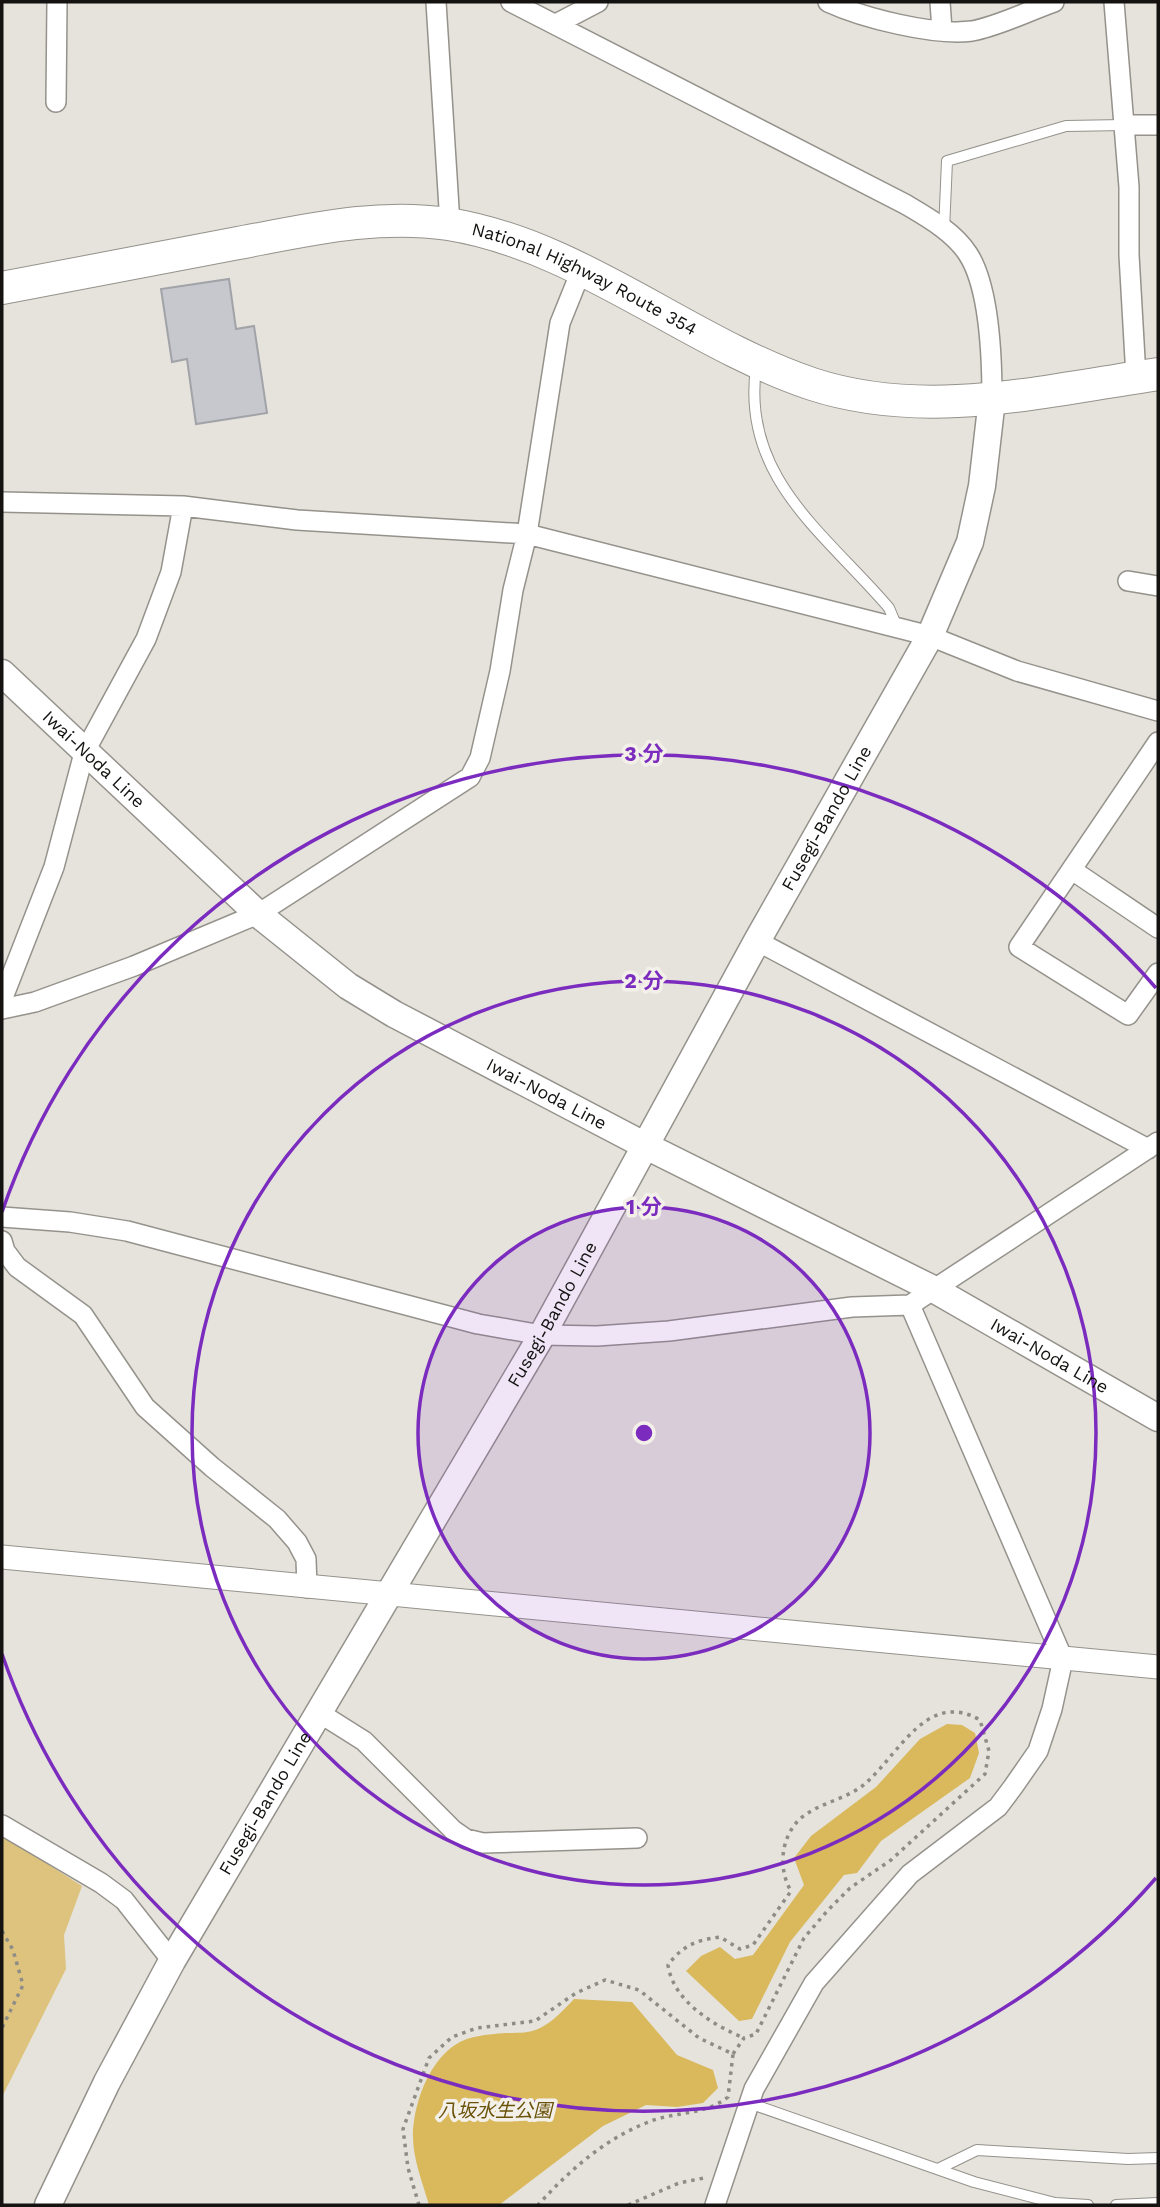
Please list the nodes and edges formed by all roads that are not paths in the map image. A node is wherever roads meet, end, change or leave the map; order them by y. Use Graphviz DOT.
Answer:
graph roads {
  1 [pos="57,2"];
  2 [pos="436,2"];
  3 [pos="511,2"];
  4 [pos="598,2"];
  5 [pos="828,2"];
  6 [pos="940,2"];
  7 [pos="1054,2"];
  8 [pos="1114,2"];
  9 [pos="556,24"];
  10 [pos="942,30"];
  11 [pos="56,102"];
  12 [pos="1124,125"];
  13 [pos="1158,125"];
  14 [pos="450,224"];
  15 [pos="944,231"];
  16 [pos="581,271"];
  17 [pos="2,288"];
  18 [pos="757,360"];
  19 [pos="1147,376"];
  20 [pos="992,399"];
  21 [pos="2,502"];
  22 [pos="183,506"];
  23 [pos="527,534"];
  24 [pos="1128,582"];
  25 [pos="1158,586"];
  26 [pos="898,628"];
  27 [pos="930,636"];
  28 [pos="2,673"];
  29 [pos="1158,711"];
  30 [pos="1158,742"];
  31 [pos="84,753"];
  32 [pos="1072,870"];
  33 [pos="258,914"];
  34 [pos="1158,928"];
  35 [pos="757,941"];
  36 [pos="1158,973"];
  37 [pos="2,1000"];
  38 [pos="2,1009"];
  39 [pos="644,1145"];
  40 [pos="1153,1146"];
  41 [pos="2,1217"];
  42 [pos="2,1241"];
  43 [pos="935,1290"];
  44 [pos="910,1304"];
  45 [pos="542,1335"];
  46 [pos="1158,1418"];
  47 [pos="2,1557"];
  48 [pos="307,1588"];
  49 [pos="389,1596"];
  50 [pos="1063,1659"];
  51 [pos="1158,1667"];
  52 [pos="318,1712"];
  53 [pos="2,1825"];
  54 [pos="637,1838"];
  55 [pos="173,1961"];
  56 [pos="749,2103"];
  57 [pos="1158,2158"];
  58 [pos="939,2169"];
  59 [pos="1158,2203"];
  60 [pos="48,2205"];
  61 [pos="715,2205"];
  62 [pos="1088,2205"];
  63 [pos="1116,2205"];
  1 -- 11 [label="street"];
  2 -- 14 [label="street"];
  3 -- 9 [label="street"];
  4 -- 9 [label="street"];
  5 -- 10 [label="street"];
  6 -- 10 [label="street"];
  7 -- 10 [label="street"];
  8 -- 12 [label="street"];
  9 -- 15 [label="street"];
  12 -- 13 [label="street"];
  12 -- 15 [label="lane"];
  12 -- 19 [label="street"];
  14 -- 16 [label="highway, National Highway Route 354"];
  14 -- 17 [label="highway, National Highway Route 354"];
  15 -- 20 [label="street"];
  16 -- 18 [label="highway, National Highway Route 354"];
  16 -- 23 [label="street"];
  18 -- 20 [label="highway, National Highway Route 354"];
  18 -- 26 [label="lane"];
  19 -- 20 [label="highway, National Highway Route 354"];
  20 -- 27 [label="main road, Fusegi-Bando Line"];
  21 -- 22 [label="street"];
  22 -- 23 [label="street"];
  22 -- 31 [label="street"];
  23 -- 26 [label="street"];
  23 -- 33 [label="street"];
  24 -- 25 [label="street"];
  26 -- 27 [label="street"];
  27 -- 29 [label="street"];
  27 -- 35 [label="main road, Fusegi-Bando Line"];
  28 -- 31 [label="main road, Iwai-Noda Line"];
  30 -- 32 [label="street"];
  31 -- 33 [label="main road, Iwai-Noda Line"];
  31 -- 37 [label="street"];
  32 -- 34 [label="street"];
  32 -- 36 [label="street"];
  33 -- 38 [label="street"];
  33 -- 39 [label="main road, Iwai-Noda Line"];
  35 -- 39 [label="main road, Fusegi-Bando Line"];
  35 -- 40 [label="street"];
  39 -- 43 [label="main road, Iwai-Noda Line"];
  39 -- 45 [label="main road, Fusegi-Bando Line"];
  40 -- 43 [label="street"];
  41 -- 45 [label="street"];
  42 -- 48 [label="street"];
  43 -- 44 [label="street"];
  43 -- 46 [label="main road, Iwai-Noda Line"];
  44 -- 45 [label="street"];
  44 -- 50 [label="street"];
  45 -- 49 [label="main road, Fusegi-Bando Line"];
  47 -- 48 [label="street"];
  48 -- 49 [label="street"];
  49 -- 50 [label="street"];
  49 -- 52 [label="main road, Fusegi-Bando Line"];
  50 -- 51 [label="street"];
  50 -- 56 [label="street"];
  52 -- 54 [label="street"];
  52 -- 55 [label="main road, Fusegi-Bando Line"];
  53 -- 55 [label="street"];
  55 -- 60 [label="main road, Fusegi-Bando Line"];
  56 -- 58 [label="lane"];
  56 -- 61 [label="street"];
  57 -- 58 [label="lane"];
  58 -- 62 [label="lane"];
  59 -- 63 [label="lane"];
}
